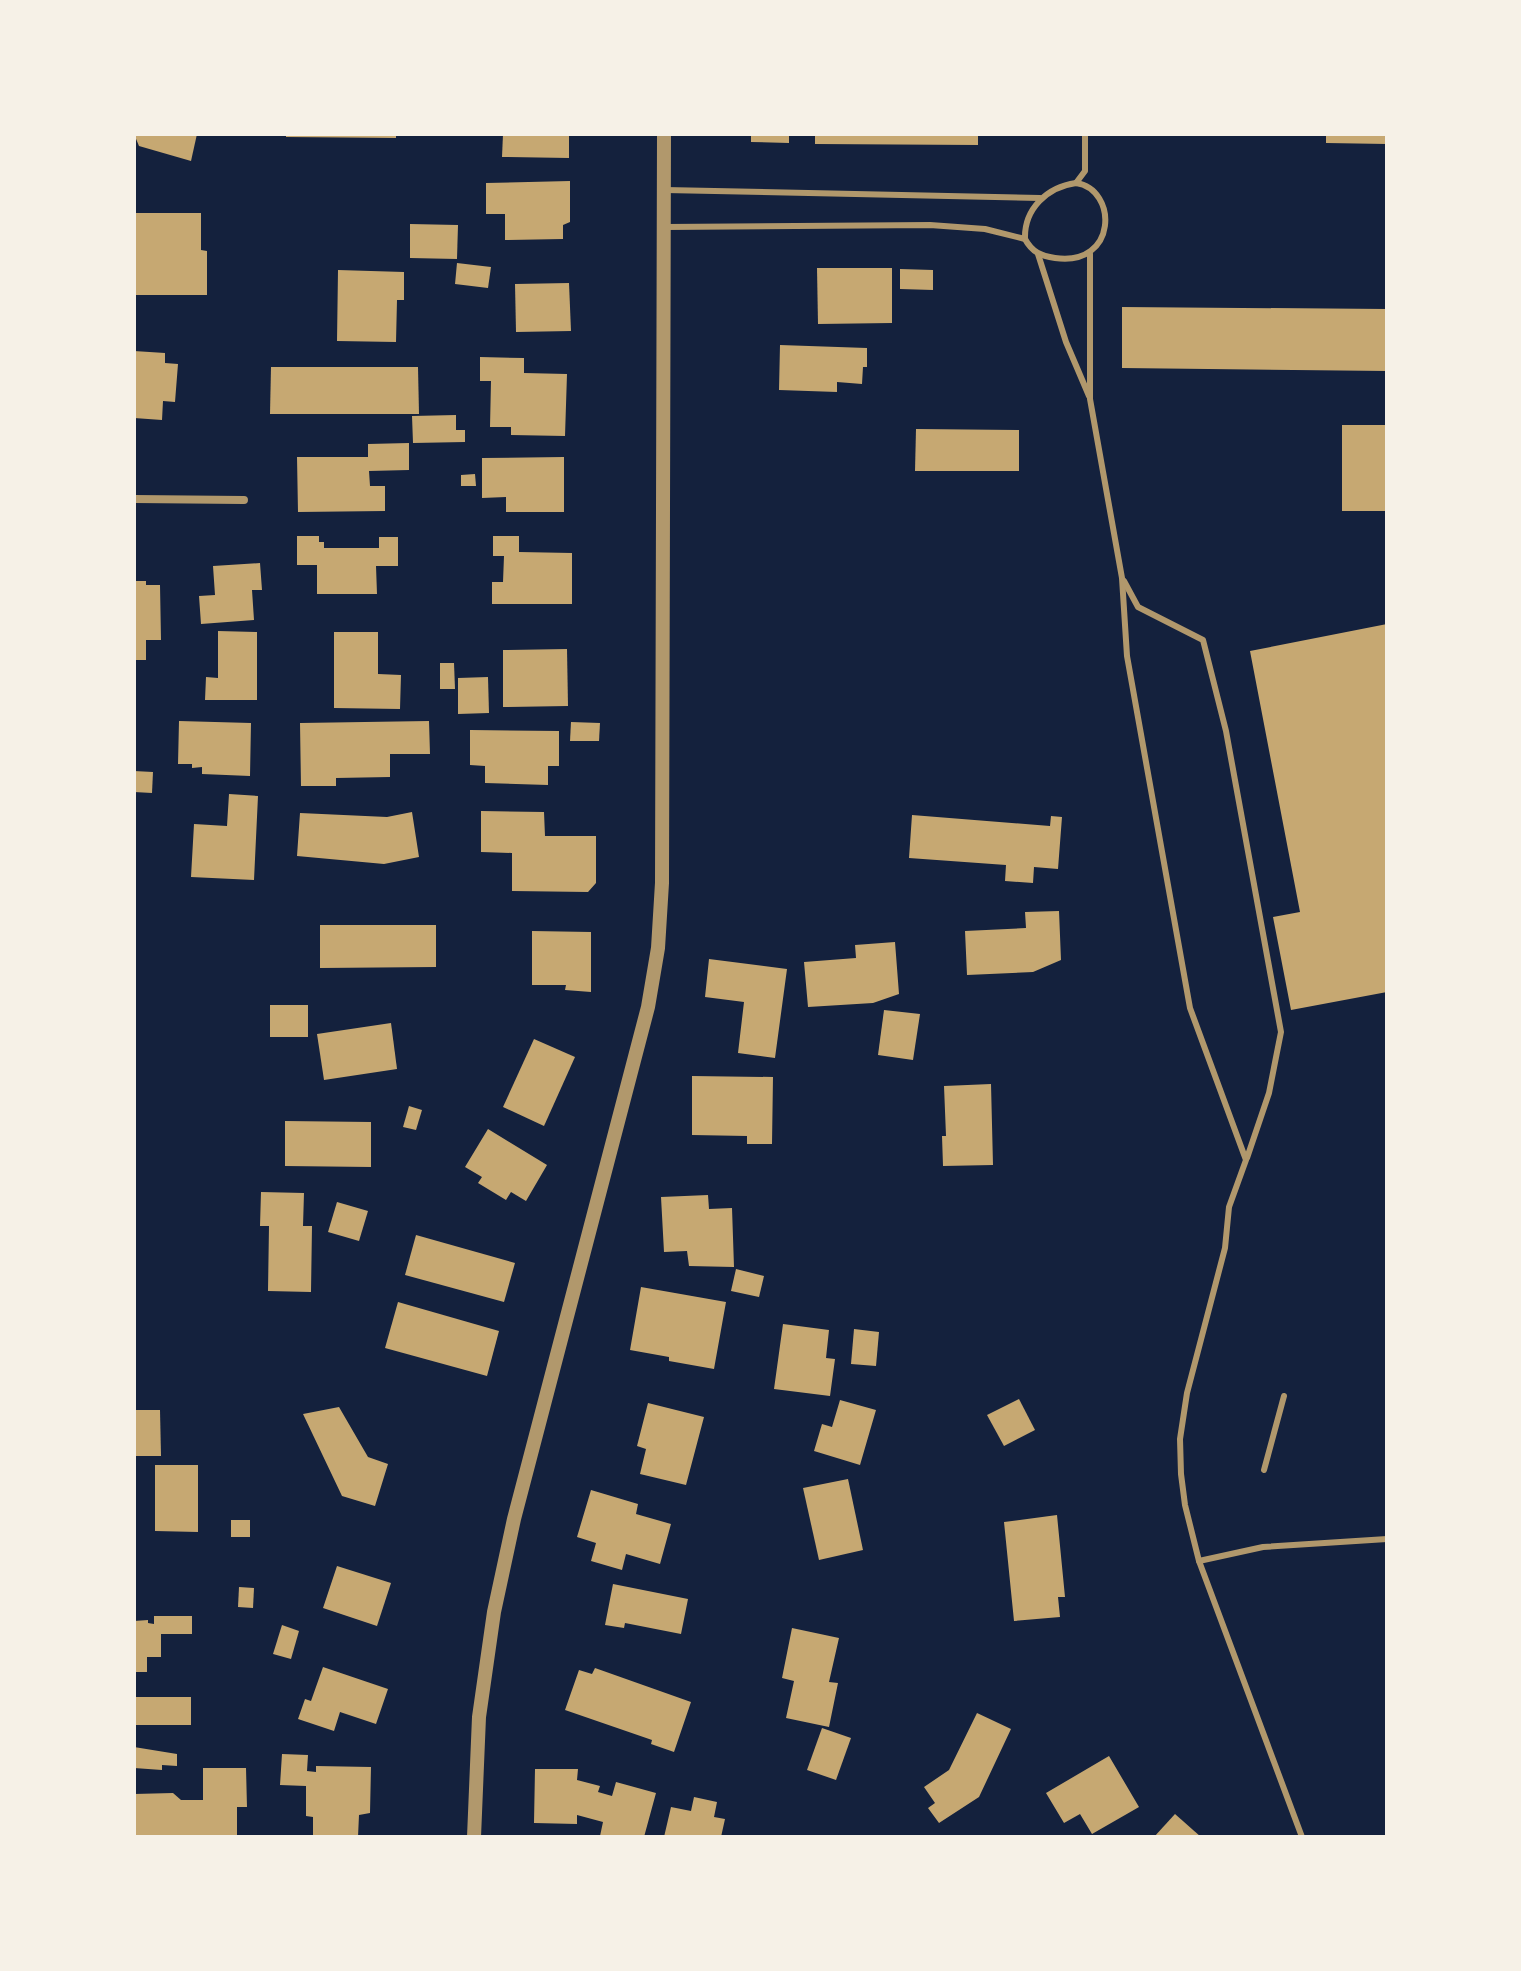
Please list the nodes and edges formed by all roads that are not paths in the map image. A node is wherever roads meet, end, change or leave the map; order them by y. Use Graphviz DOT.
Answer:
graph roads {
  1 [pos="664,134"];
  2 [pos="1085,134"];
  3 [pos="1076,183"];
  4 [pos="665,190"];
  5 [pos="1040,198"];
  6 [pos="665,227"];
  7 [pos="1025,239"];
  8 [pos="1038,254"];
  9 [pos="1090,254"];
  10 [pos="1090,399"];
  11 [pos="134,499"];
  12 [pos="244,500"];
  13 [pos="1122,578"];
  14 [pos="1246,1160"];
  15 [pos="1284,1396"];
  16 [pos="1264,1470"];
  17 [pos="1387,1539"];
  18 [pos="1199,1561"];
  19 [pos="474,1837"];
  20 [pos="1302,1837"];
  1 -- 4 [label="street"];
  2 -- 3 [label="lane"];
  3 -- 5 [label="lane"];
  3 -- 9 [label="lane"];
  4 -- 5 [label="lane"];
  4 -- 6 [label="street"];
  5 -- 7 [label="lane"];
  6 -- 7 [label="lane"];
  6 -- 19 [label="street"];
  7 -- 8 [label="lane"];
  8 -- 9 [label="lane"];
  8 -- 10 [label="lane"];
  9 -- 10 [label="lane"];
  10 -- 13 [label="lane"];
  11 -- 12 [label="street"];
  13 -- 14 [label="lane"];
  13 -- 14 [label="lane"];
  14 -- 18 [label="lane"];
  15 -- 16 [label="lane"];
  17 -- 18 [label="lane"];
  18 -- 20 [label="lane"];
}
